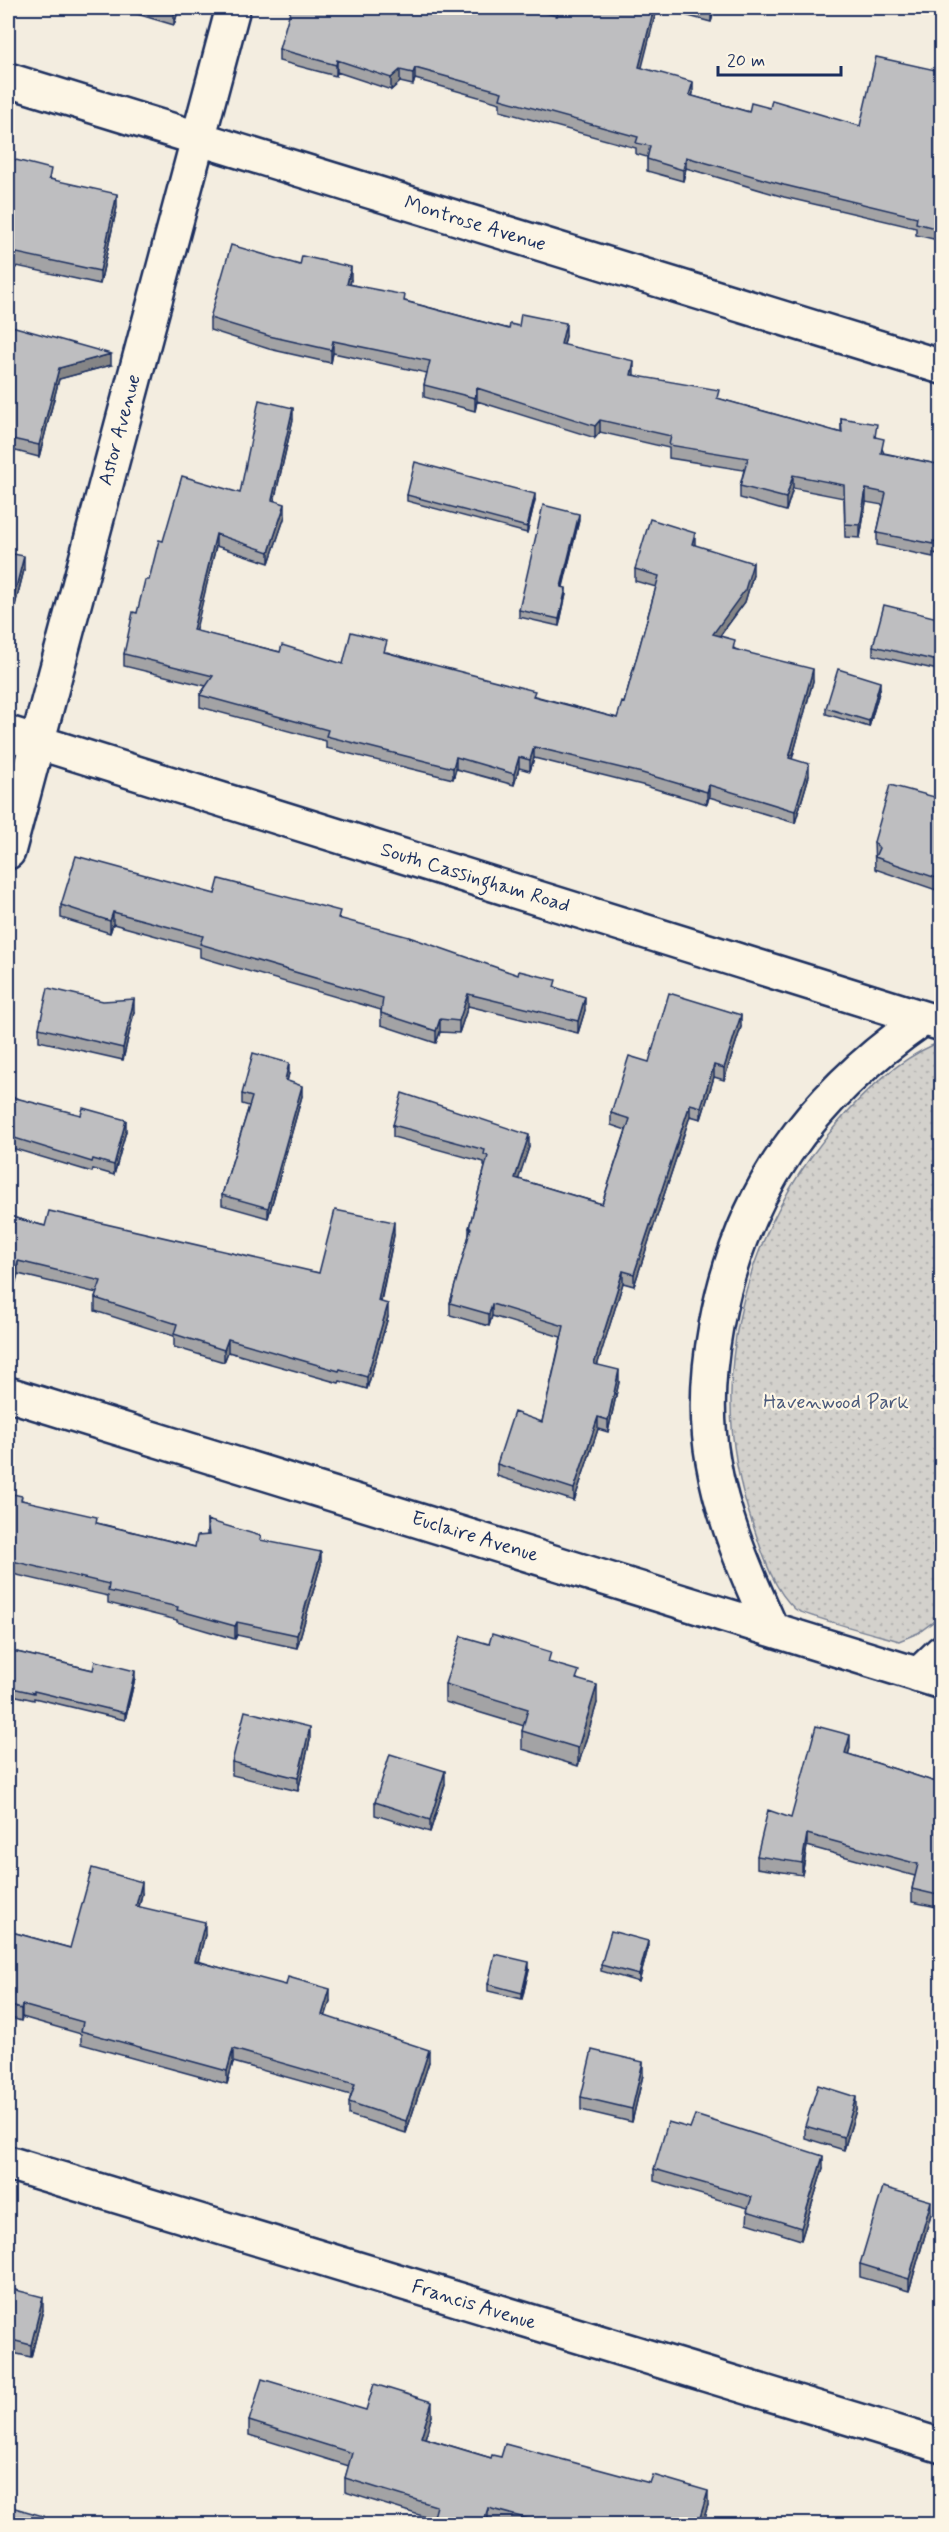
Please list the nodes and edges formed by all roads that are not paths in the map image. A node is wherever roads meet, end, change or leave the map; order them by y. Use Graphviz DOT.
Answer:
graph roads {
  1 [pos="233,8"];
  2 [pos="8,80"];
  3 [pos="198,138"];
  4 [pos="942,368"];
  5 [pos="22,738"];
  6 [pos="8,852"];
  7 [pos="932,1022"];
  8 [pos="8,1394"];
  9 [pos="771,1628"];
  10 [pos="942,1652"];
  11 [pos="930,1678"];
  12 [pos="8,2163"];
  13 [pos="942,2446"];
  1 -- 3 [label="street, Astor Avenue"];
  2 -- 3 [label="street, Montrose Avenue"];
  3 -- 4 [label="street, Montrose Avenue"];
  3 -- 5 [label="street, Astor Avenue"];
  5 -- 6 [label="street, Astor Avenue"];
  5 -- 7 [label="street, South Cassingham Road"];
  7 -- 9 [label="street"];
  8 -- 9 [label="street, Euclaire Avenue"];
  9 -- 11 [label="street, Euclaire Avenue"];
  10 -- 11 [label="street"];
  12 -- 13 [label="street, Francis Avenue"];
}
